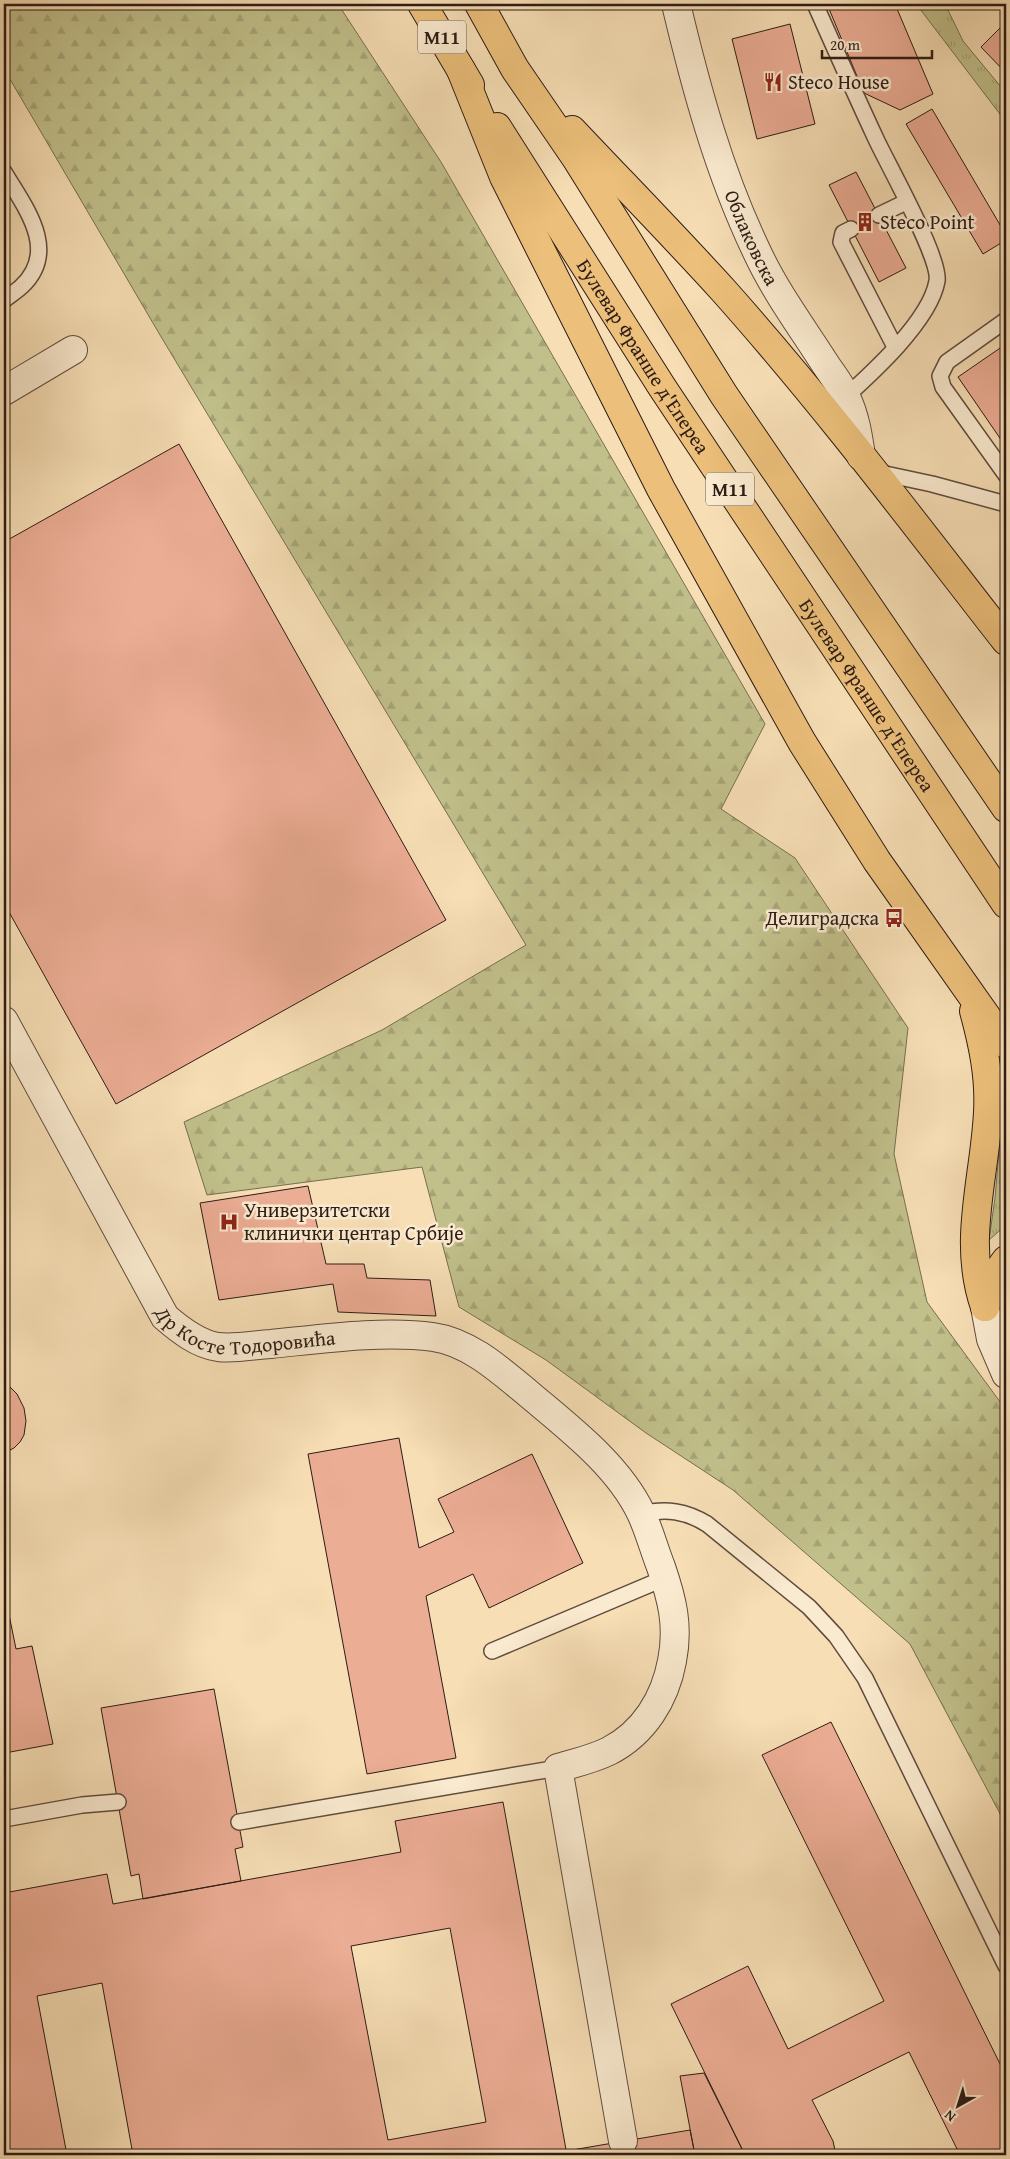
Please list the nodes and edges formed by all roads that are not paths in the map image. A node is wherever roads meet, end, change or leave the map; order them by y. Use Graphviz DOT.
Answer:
graph roads {
  1 [pos="422,4"];
  2 [pos="479,4"];
  3 [pos="815,4"];
  4 [pos="678,5"];
  5 [pos="461,70"];
  6 [pos="515,70"];
  7 [pos="4,172"];
  8 [pos="906,202"];
  9 [pos="879,215"];
  10 [pos="851,229"];
  11 [pos="4,300"];
  12 [pos="1006,320"];
  13 [pos="895,347"];
  14 [pos="73,350"];
  15 [pos="4,391"];
  16 [pos="836,405"];
  17 [pos="867,464"];
  18 [pos="1006,475"];
  19 [pos="1006,504"];
  20 [pos="1006,641"];
  21 [pos="1006,808"];
  22 [pos="1006,904"];
  23 [pos="970,995"];
  24 [pos="4,1021"];
  25 [pos="1006,1044"];
  26 [pos="1006,1260"];
  27 [pos="985,1307"];
  28 [pos="1006,1374"];
  29 [pos="641,1514"];
  30 [pos="665,1578"];
  31 [pos="492,1651"];
  32 [pos="558,1768"];
  33 [pos="118,1802"];
  34 [pos="4,1819"];
  35 [pos="238,1822"];
  36 [pos="1006,1966"];
  37 [pos="623,2141"];
  1 -- 5 [label="highway, Булевар Франше д'Епереа / M11"];
  2 -- 6 [label="highway, M11"];
  3 -- 8 [label="lane"];
  4 -- 16 [label="street, Облаковска"];
  5 -- 22 [label="highway, Булевар Франше д'Епереа / M11"];
  5 -- 23 [label="highway"];
  6 -- 16 [label="highway"];
  6 -- 21 [label="highway, M11"];
  7 -- 11 [label="lane"];
  8 -- 9 [label="lane"];
  8 -- 13 [label="lane"];
  10 -- 13 [label="lane"];
  12 -- 18 [label="lane"];
  13 -- 16 [label="lane"];
  14 -- 15 [label="street"];
  16 -- 17 [label="highway"];
  17 -- 19 [label="lane"];
  17 -- 20 [label="highway"];
  23 -- 25 [label="highway"];
  23 -- 27 [label="highway"];
  24 -- 29 [label="street, Др Косте Тодоровића"];
  26 -- 27 [label="highway"];
  27 -- 28 [label="street"];
  29 -- 30 [label="street, Др Косте Тодоровића"];
  29 -- 36 [label="lane"];
  30 -- 31 [label="lane"];
  30 -- 32 [label="street, Др Косте Тодоровића"];
  32 -- 35 [label="lane"];
  32 -- 37 [label="street"];
  33 -- 34 [label="lane"];
}
